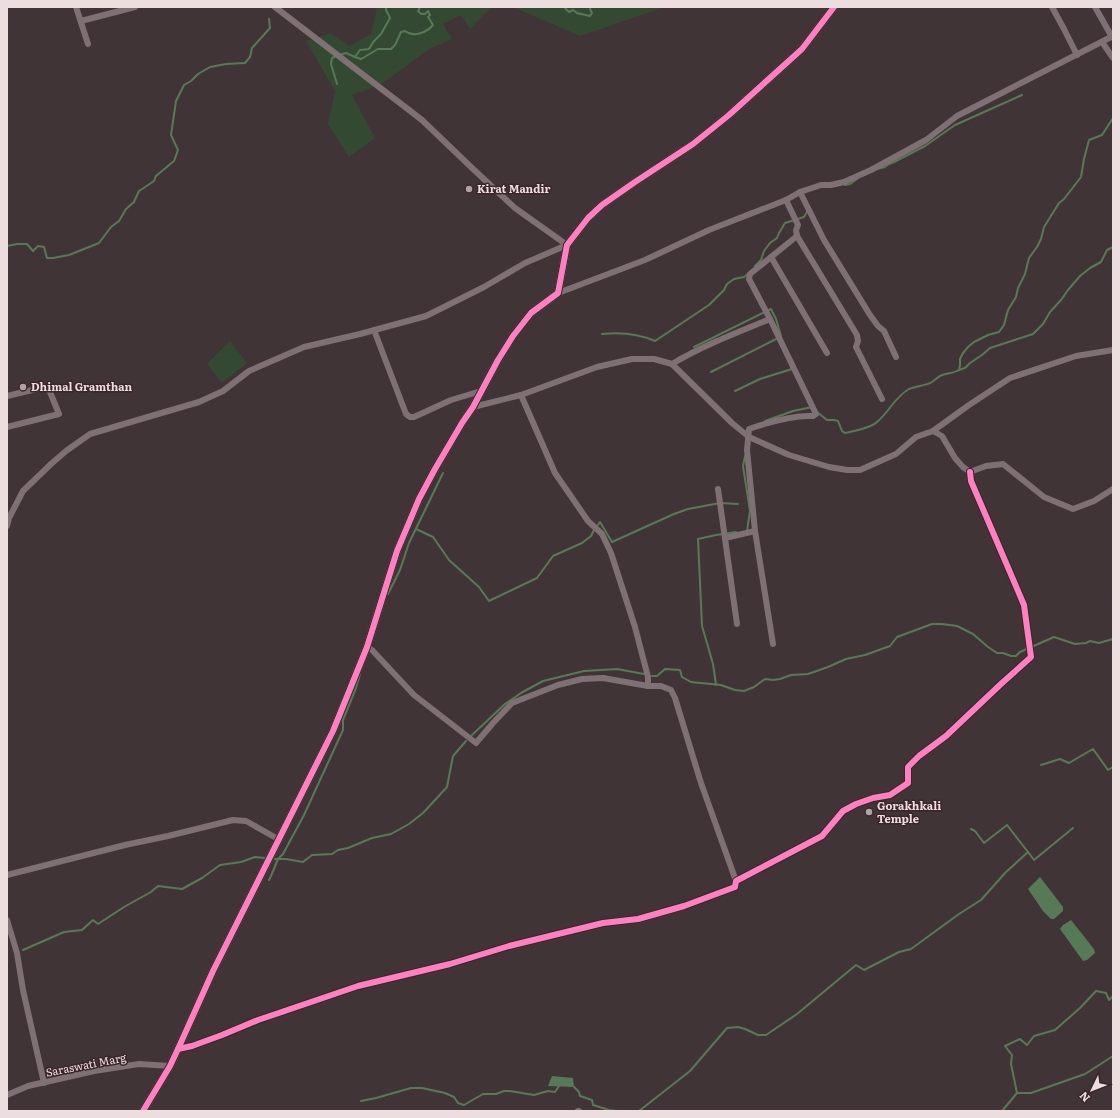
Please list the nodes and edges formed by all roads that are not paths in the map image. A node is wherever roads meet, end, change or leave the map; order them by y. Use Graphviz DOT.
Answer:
graph roads {
  1 [pos="76,7"];
  2 [pos="275,7"];
  3 [pos="834,7"];
  4 [pos="1052,7"];
  5 [pos="1095,7"];
  6 [pos="131,8"];
  7 [pos="81,21"];
  8 [pos="1113,36"];
  9 [pos="1102,42"];
  10 [pos="88,44"];
  11 [pos="1077,55"];
  12 [pos="1113,58"];
  13 [pos="800,192"];
  14 [pos="786,200"];
  15 [pos="797,236"];
  16 [pos="567,245"];
  17 [pos="771,257"];
  18 [pos="558,293"];
  19 [pos="770,319"];
  20 [pos="374,330"];
  21 [pos="1113,350"];
  22 [pos="827,353"];
  23 [pos="896,357"];
  24 [pos="672,364"];
  25 [pos="481,391"];
  26 [pos="520,395"];
  27 [pos="7,396"];
  28 [pos="882,399"];
  29 [pos="473,407"];
  30 [pos="7,427"];
  31 [pos="933,431"];
  32 [pos="749,437"];
  33 [pos="970,472"];
  34 [pos="718,489"];
  35 [pos="1113,489"];
  36 [pos="7,526"];
  37 [pos="755,531"];
  38 [pos="725,538"];
  39 [pos="738,624"];
  40 [pos="773,644"];
  41 [pos="367,647"];
  42 [pos="648,686"];
  43 [pos="278,839"];
  44 [pos="7,875"];
  45 [pos="736,881"];
  46 [pos="7,920"];
  47 [pos="178,1049"];
  48 [pos="170,1066"];
  49 [pos="44,1083"];
  50 [pos="7,1095"];
  51 [pos="143,1111"];
  1 -- 7 [label="street"];
  2 -- 16 [label="street"];
  3 -- 16 [label="street"];
  4 -- 11 [label="street"];
  5 -- 8 [label="street"];
  6 -- 7 [label="street"];
  7 -- 10 [label="street"];
  8 -- 9 [label="street"];
  9 -- 11 [label="street"];
  9 -- 12 [label="street"];
  11 -- 13 [label="street"];
  13 -- 14 [label="street"];
  13 -- 23 [label="street"];
  14 -- 15 [label="street"];
  14 -- 18 [label="street"];
  15 -- 17 [label="street"];
  15 -- 28 [label="street"];
  16 -- 18 [label="street"];
  16 -- 20 [label="street"];
  17 -- 19 [label="street"];
  17 -- 22 [label="street"];
  18 -- 25 [label="street"];
  19 -- 24 [label="street"];
  19 -- 32 [label="street"];
  20 -- 25 [label="street"];
  20 -- 36 [label="street"];
  21 -- 31 [label="street"];
  24 -- 26 [label="street"];
  24 -- 32 [label="street"];
  25 -- 29 [label="street"];
  26 -- 29 [label="street"];
  26 -- 42 [label="street"];
  27 -- 30 [label="street"];
  29 -- 41 [label="street"];
  31 -- 32 [label="street"];
  31 -- 33 [label="street"];
  32 -- 37 [label="street"];
  33 -- 35 [label="street"];
  33 -- 45 [label="street"];
  34 -- 38 [label="street"];
  37 -- 38 [label="street"];
  37 -- 40 [label="street"];
  38 -- 39 [label="street"];
  41 -- 42 [label="street"];
  41 -- 43 [label="street"];
  42 -- 45 [label="street"];
  43 -- 44 [label="street"];
  43 -- 47 [label="street"];
  45 -- 47 [label="street"];
  46 -- 49 [label="street"];
  47 -- 48 [label="street"];
  48 -- 49 [label="street, Saraswati Marg"];
  48 -- 51 [label="street"];
  49 -- 50 [label="street, Saraswati Marg"];
}
